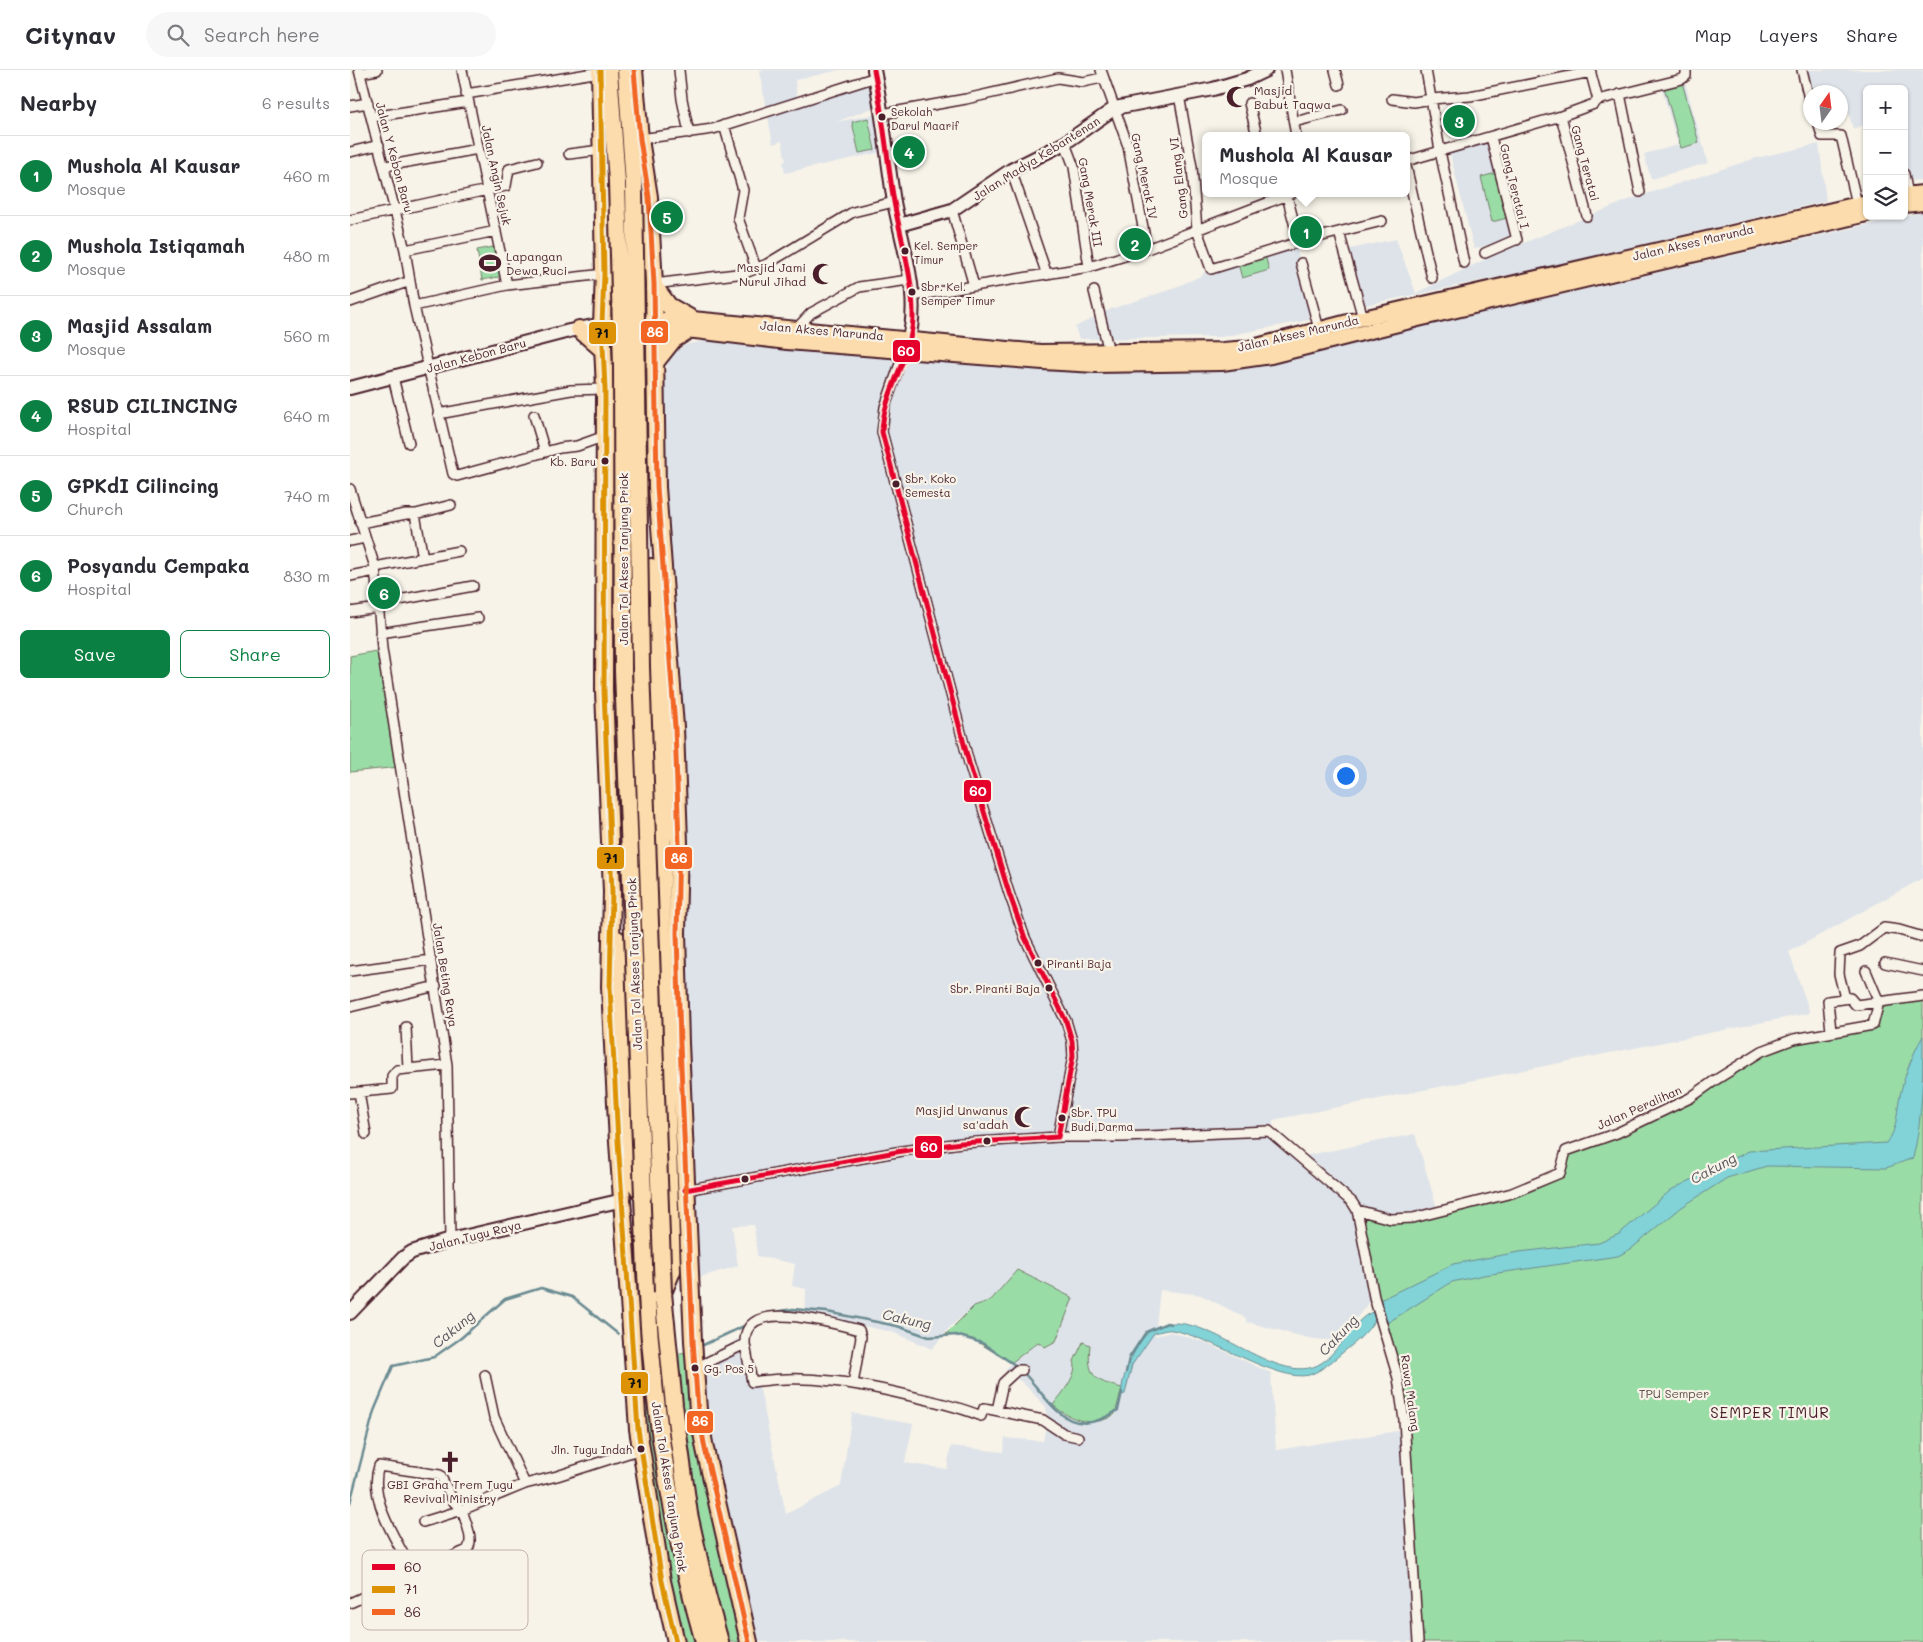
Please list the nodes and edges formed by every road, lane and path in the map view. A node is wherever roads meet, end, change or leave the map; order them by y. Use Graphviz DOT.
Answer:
graph roads {
  1 [pos="377,70"];
  2 [pos="462,70"];
  3 [pos="626,70"];
  4 [pos="634,70"];
  5 [pos="679,70"];
  6 [pos="1266,70"];
  7 [pos="1284,70"];
  8 [pos="1335,70"];
  9 [pos="1426,70"];
  10 [pos="1686,70"];
  11 [pos="1802,70"];
  12 [pos="603,71"];
  13 [pos="1591,71"];
  14 [pos="360,72"];
  15 [pos="875,73"];
  16 [pos="1101,74"];
  17 [pos="1339,85"];
  18 [pos="1805,85"];
  19 [pos="1620,94"];
  20 [pos="1179,95"];
  21 [pos="467,98"];
  22 [pos="1392,99"];
  23 [pos="1431,99"];
  24 [pos="1596,102"];
  25 [pos="368,103"];
  26 [pos="1249,103"];
  27 [pos="350,106"];
  28 [pos="1115,108"];
  29 [pos="1342,110"];
  30 [pos="882,114"];
  31 [pos="1561,116"];
  32 [pos="372,117"];
  33 [pos="1294,122"];
  34 [pos="724,125"];
  35 [pos="1820,130"];
  36 [pos="688,132"];
  37 [pos="1256,132"];
  38 [pos="1295,132"];
  39 [pos="1490,137"];
  40 [pos="640,139"];
  41 [pos="1065,143"];
  42 [pos="378,145"];
  43 [pos="478,150"];
  44 [pos="601,150"];
  45 [pos="350,152"];
  46 [pos="1440,152"];
  47 [pos="569,154"];
  48 [pos="1410,160"];
  49 [pos="537,162"];
  50 [pos="386,166"];
  51 [pos="1011,170"];
  52 [pos="1410,183"];
  53 [pos="487,190"];
  54 [pos="1640,192"];
  55 [pos="1923,193"];
  56 [pos="1270,197"];
  57 [pos="1291,197"];
  58 [pos="1908,198"];
  59 [pos="1908,199"];
  60 [pos="894,202"];
  61 [pos="1862,203"];
  62 [pos="1923,203"];
  63 [pos="396,210"];
  64 [pos="952,210"];
  65 [pos="1863,215"];
  66 [pos="1586,216"];
  67 [pos="350,220"];
  68 [pos="1382,221"];
  69 [pos="899,225"];
  70 [pos="1197,230"];
  71 [pos="496,231"];
  72 [pos="1339,232"];
  73 [pos="1299,242"];
  74 [pos="1147,249"];
  75 [pos="405,250"];
  76 [pos="1485,253"];
  77 [pos="1301,263"];
  78 [pos="1464,263"];
  79 [pos="1089,267"];
  80 [pos="756,268"];
  81 [pos="604,274"];
  82 [pos="1047,275"];
  83 [pos="1432,278"];
  84 [pos="910,280"];
  85 [pos="410,281"];
  86 [pos="507,285"];
  87 [pos="654,285"];
  88 [pos="974,286"];
  89 [pos="1094,292"];
  90 [pos="913,296"];
  91 [pos="350,302"];
  92 [pos="414,306"];
  93 [pos="1363,318"];
  94 [pos="657,323"];
  95 [pos="690,324"];
  96 [pos="797,328"];
  97 [pos="579,329"];
  98 [pos="1319,329"];
  99 [pos="606,334"];
  100 [pos="907,346"];
  101 [pos="1109,352"];
  102 [pos="429,368"];
  103 [pos="654,368"];
  104 [pos="604,370"];
  105 [pos="393,377"];
  106 [pos="350,388"];
  107 [pos="605,389"];
  108 [pos="438,414"];
  109 [pos="534,415"];
  110 [pos="605,436"];
  111 [pos="409,442"];
  112 [pos="545,452"];
  113 [pos="657,487"];
  114 [pos="350,489"];
  115 [pos="451,505"];
  116 [pos="415,514"];
  117 [pos="360,523"];
  118 [pos="365,538"];
  119 [pos="350,542"];
  120 [pos="459,551"];
  121 [pos="423,558"];
  122 [pos="375,569"];
  123 [pos="350,576"];
  124 [pos="473,586"];
  125 [pos="378,606"];
  126 [pos="350,612"];
  127 [pos="478,618"];
  128 [pos="380,633"];
  129 [pos="611,931"];
  130 [pos="1923,937"];
  131 [pos="431,960"];
  132 [pos="1886,963"];
  133 [pos="350,971"];
  134 [pos="1866,971"];
  135 [pos="1923,971"];
  136 [pos="436,986"];
  137 [pos="1923,996"];
  138 [pos="1845,998"];
  139 [pos="1879,1002"];
  140 [pos="350,1007"];
  141 [pos="406,1027"];
  142 [pos="1831,1032"];
  143 [pos="447,1065"];
  144 [pos="408,1069"];
  145 [pos="355,1092"];
  146 [pos="366,1134"];
  147 [pos="1058,1137"];
  148 [pos="685,1190"];
  149 [pos="643,1196"];
  150 [pos="623,1200"];
  151 [pos="1357,1210"];
  152 [pos="450,1240"];
  153 [pos="663,1293"];
  154 [pos="350,1313"];
  155 [pos="745,1344"];
  156 [pos="695,1366"];
  157 [pos="1022,1370"];
  158 [pos="485,1376"];
  159 [pos="853,1384"];
  160 [pos="997,1410"];
  161 [pos="1078,1437"];
  162 [pos="641,1449"];
  163 [pos="525,1484"];
  164 [pos="462,1510"];
  165 [pos="423,1522"];
  166 [pos="401,1550"];
  167 [pos="466,1550"];
  168 [pos="362,1597"];
  169 [pos="350,1603"];
  170 [pos="676,1642"];
  171 [pos="704,1642"];
  172 [pos="720,1642"];
  173 [pos="749,1642"];
  174 [pos="1418,1642"];
  1 -- 14 [label="street"];
  2 -- 21 [label="street, Jalan Angin Sejuk"];
  3 -- 153 [label="highway, Jalan Tol Akses Tanjung Priok, bridge"];
  4 -- 40 [label="highway"];
  5 -- 36 [label="street"];
  6 -- 20 [label="street"];
  7 -- 33 [label="street"];
  8 -- 17 [label="street"];
  9 -- 23 [label="street"];
  10 -- 19 [label="street"];
  11 -- 18 [label="street"];
  12 -- 21 [label="street"];
  12 -- 44 [label="highway"];
  12 -- 149 [label="highway, Jalan Tol Akses Tanjung Priok, bridge"];
  13 -- 23 [label="street"];
  13 -- 24 [label="street"];
  14 -- 25 [label="street, Jalan Y Kebon Baru"];
  15 -- 30 [label="street"];
  15 -- 34 [label="street"];
  16 -- 28 [label="street, Gang Merak IV"];
  16 -- 30 [label="street"];
  19 -- 24 [label="street"];
  19 -- 54 [label="street"];
  20 -- 28 [label="street"];
  20 -- 70 [label="street, Gang Elang VI"];
  21 -- 32 [label="street"];
  21 -- 43 [label="street, Jalan Angin Sejuk"];
  22 -- 23 [label="street"];
  23 -- 46 [label="street"];
  24 -- 31 [label="street"];
  25 -- 27 [label="street"];
  25 -- 32 [label="street, Jalan Y Kebon Baru"];
  26 -- 37 [label="street"];
  28 -- 41 [label="street, Jalan Madya Kebantenan"];
  28 -- 74 [label="street, Gang Merak IV"];
  29 -- 33 [label="street"];
  30 -- 60 [label="street"];
  31 -- 39 [label="street"];
  31 -- 66 [label="street, Gang Teratai"];
  32 -- 42 [label="street, Jalan Y Kebon Baru"];
  33 -- 38 [label="street"];
  34 -- 36 [label="street"];
  34 -- 80 [label="street"];
  35 -- 61 [label="street"];
  36 -- 40 [label="street"];
  39 -- 46 [label="street"];
  39 -- 76 [label="street, Gang Teratai I"];
  40 -- 87 [label="highway"];
  41 -- 51 [label="street, Jalan Madya Kebantenan"];
  41 -- 79 [label="street, Gang Merak III"];
  42 -- 45 [label="street"];
  42 -- 50 [label="street, Jalan Y Kebon Baru"];
  43 -- 50 [label="street"];
  43 -- 53 [label="street, Jalan Angin Sejuk"];
  44 -- 47 [label="street"];
  44 -- 81 [label="highway"];
  46 -- 48 [label="street"];
  46 -- 78 [label="street"];
  49 -- 53 [label="street"];
  50 -- 63 [label="street, Jalan Y Kebon Baru"];
  51 -- 64 [label="street, Jalan Madya Kebantenan"];
  51 -- 82 [label="street"];
  52 -- 83 [label="street"];
  53 -- 63 [label="street"];
  53 -- 71 [label="street, Jalan Angin Sejuk"];
  55 -- 58 [label="main road"];
  56 -- 70 [label="street"];
  57 -- 73 [label="street"];
  59 -- 62 [label="main road"];
  60 -- 69 [label="street"];
  60 -- 80 [label="street"];
  61 -- 93 [label="main road, Jalan Akses Marunda"];
  63 -- 67 [label="street"];
  63 -- 75 [label="street, Jalan Y Kebon Baru"];
  64 -- 69 [label="street, Jalan Madya Kebantenan"];
  64 -- 88 [label="street"];
  65 -- 100 [label="main road, Jalan Akses Marunda"];
  68 -- 72 [label="street"];
  69 -- 84 [label="street"];
  70 -- 73 [label="street, Gang Elang VI"];
  70 -- 74 [label="street"];
  71 -- 75 [label="street"];
  71 -- 86 [label="street, Jalan Angin Sejuk"];
  72 -- 73 [label="street"];
  72 -- 93 [label="street"];
  74 -- 79 [label="street"];
  75 -- 85 [label="street, Jalan Y Kebon Baru"];
  77 -- 98 [label="street"];
  79 -- 82 [label="street"];
  80 -- 87 [label="street"];
  81 -- 86 [label="street"];
  81 -- 99 [label="highway"];
  82 -- 88 [label="street"];
  84 -- 90 [label="street"];
  84 -- 96 [label="street"];
  85 -- 91 [label="street"];
  85 -- 92 [label="street"];
  86 -- 92 [label="street"];
  87 -- 94 [label="highway"];
  87 -- 95 [label="highway"];
  88 -- 90 [label="street"];
  89 -- 101 [label="street"];
  90 -- 100 [label="street"];
  92 -- 102 [label="street"];
  93 -- 98 [label="main road, Jalan Akses Marunda"];
  94 -- 95 [label="main road, Jalan Akses Marunda"];
  94 -- 99 [label="main road, Jalan Akses Marunda"];
  94 -- 103 [label="highway"];
  95 -- 96 [label="main road, Jalan Akses Marunda"];
  95 -- 100 [label="main road, Jalan Akses Marunda"];
  95 -- 103 [label="highway"];
  96 -- 100 [label="main road, Jalan Akses Marunda"];
  97 -- 99 [label="highway"];
  97 -- 99 [label="street, Jalan Kebon Baru"];
  97 -- 102 [label="street, Jalan Kebon Baru"];
  98 -- 101 [label="main road, Jalan Akses Marunda"];
  99 -- 104 [label="highway"];
  100 -- 101 [label="main road, Jalan Akses Marunda"];
  100 -- 147 [label="street"];
  102 -- 105 [label="street, Jalan Kebon Baru"];
  102 -- 108 [label="street"];
  103 -- 104 [label="highway"];
  103 -- 113 [label="highway"];
  104 -- 107 [label="highway"];
  105 -- 106 [label="street, Jalan Kebon Baru"];
  105 -- 111 [label="street"];
  107 -- 108 [label="street"];
  107 -- 110 [label="highway"];
  108 -- 112 [label="street"];
  109 -- 112 [label="street"];
  110 -- 112 [label="street"];
  110 -- 129 [label="highway"];
  113 -- 148 [label="highway"];
  113 -- 153 [label="highway"];
  114 -- 117 [label="street, Jalan Beting Raya"];
  115 -- 116 [label="street"];
  116 -- 117 [label="street"];
  116 -- 121 [label="street"];
  117 -- 118 [label="street, Jalan Beting Raya"];
  118 -- 119 [label="street"];
  118 -- 122 [label="street, Jalan Beting Raya"];
  120 -- 121 [label="street"];
  121 -- 122 [label="street"];
  122 -- 123 [label="street"];
  122 -- 125 [label="street, Jalan Beting Raya"];
  124 -- 125 [label="street"];
  125 -- 126 [label="street"];
  125 -- 128 [label="street, Jalan Beting Raya"];
  127 -- 128 [label="street"];
  128 -- 131 [label="street, Jalan Beting Raya"];
  129 -- 149 [label="highway"];
  129 -- 150 [label="highway"];
  130 -- 138 [label="street"];
  131 -- 133 [label="street"];
  131 -- 136 [label="street, Jalan Beting Raya"];
  132 -- 135 [label="street"];
  134 -- 139 [label="street"];
  136 -- 140 [label="street"];
  136 -- 143 [label="street, Jalan Beting Raya"];
  137 -- 139 [label="street"];
  138 -- 139 [label="street"];
  138 -- 142 [label="street"];
  139 -- 142 [label="street, Jalan Peralihan"];
  141 -- 144 [label="street"];
  142 -- 151 [label="street, Jalan Peralihan"];
  143 -- 144 [label="street"];
  143 -- 152 [label="street, Jalan Beting Raya"];
  144 -- 145 [label="street"];
  145 -- 146 [label="street"];
  147 -- 148 [label="street"];
  147 -- 151 [label="street"];
  148 -- 156 [label="highway"];
  149 -- 171 [label="highway, Jalan Tol Akses Tanjung Priok"];
  150 -- 152 [label="street, Jalan Tugu Raya"];
  150 -- 162 [label="highway"];
  151 -- 174 [label="street, Rawa Malang"];
  152 -- 154 [label="street, Jalan Tugu Raya"];
  153 -- 172 [label="highway, Jalan Tol Akses Tanjung Priok"];
  155 -- 156 [label="street"];
  155 -- 159 [label="street"];
  155 -- 159 [label="street"];
  156 -- 173 [label="highway"];
  157 -- 160 [label="street"];
  158 -- 163 [label="street"];
  159 -- 160 [label="street"];
  160 -- 161 [label="street"];
  162 -- 163 [label="street"];
  162 -- 170 [label="highway"];
  163 -- 164 [label="street"];
  164 -- 165 [label="street"];
  164 -- 166 [label="street"];
  164 -- 167 [label="street"];
  168 -- 169 [label="street"];
}
